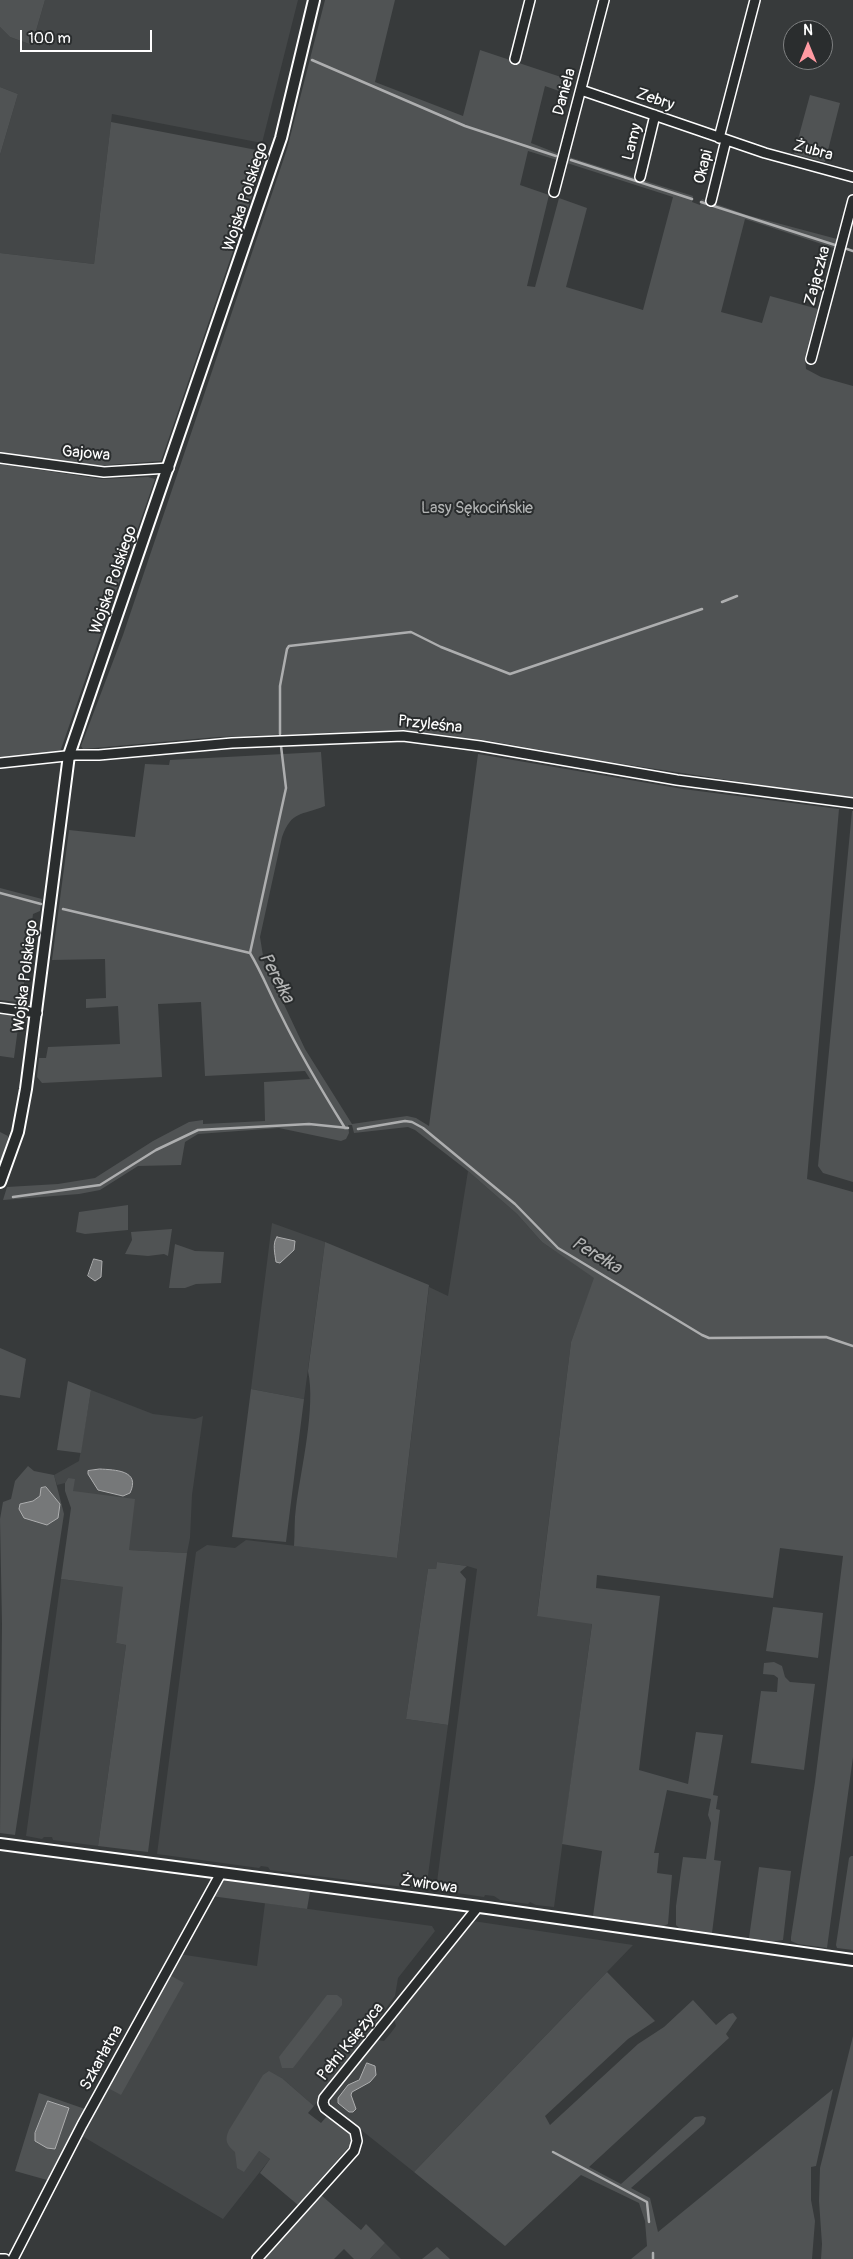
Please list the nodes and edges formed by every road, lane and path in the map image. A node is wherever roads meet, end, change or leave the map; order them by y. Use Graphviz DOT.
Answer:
graph roads {
  1 [pos="314,0"];
  2 [pos="530,0"];
  3 [pos="604,0"];
  4 [pos="755,0"];
  5 [pos="515,59"];
  6 [pos="581,90"];
  7 [pos="655,115"];
  8 [pos="723,139"];
  9 [pos="765,154"];
  10 [pos="640,177"];
  11 [pos="853,177"];
  12 [pos="554,192"];
  13 [pos="853,200"];
  14 [pos="711,201"];
  15 [pos="811,359"];
  16 [pos="0,458"];
  17 [pos="169,468"];
  18 [pos="69,756"];
  19 [pos="0,763"];
  20 [pos="853,803"];
  21 [pos="0,1008"];
  22 [pos="36,1013"];
  23 [pos="0,1182"];
  24 [pos="0,1844"];
  25 [pos="221,1873"];
  26 [pos="478,1907"];
  27 [pos="853,1960"];
  28 [pos="0,2259"];
  29 [pos="5,2259"];
  30 [pos="13,2259"];
  31 [pos="257,2259"];
  1 -- 17 [label="street, Wojska Polskiego"];
  2 -- 5 [label="street"];
  3 -- 6 [label="street, Daniela"];
  4 -- 8 [label="street"];
  6 -- 7 [label="street, Zebry"];
  6 -- 12 [label="street, Daniela"];
  7 -- 8 [label="street, Zebry"];
  7 -- 10 [label="street, Lamy"];
  8 -- 9 [label="street, Zebry"];
  8 -- 14 [label="street, Okapi"];
  9 -- 11 [label="street, Żubra"];
  13 -- 15 [label="street, Zajączka"];
  16 -- 17 [label="street, Gajowa"];
  17 -- 18 [label="street, Wojska Polskiego"];
  18 -- 19 [label="street, Przyleśna"];
  18 -- 20 [label="street, Przyleśna"];
  18 -- 22 [label="street, Wojska Polskiego"];
  21 -- 22 [label="street"];
  22 -- 23 [label="street, Wojska Polskiego"];
  24 -- 25 [label="street, Żwirowa"];
  25 -- 26 [label="street, Żwirowa"];
  25 -- 30 [label="street, Szkarłatna"];
  26 -- 27 [label="street, Żwirowa"];
  26 -- 31 [label="street, Pełni Księżyca"];
  28 -- 29 [label="street"];
}
